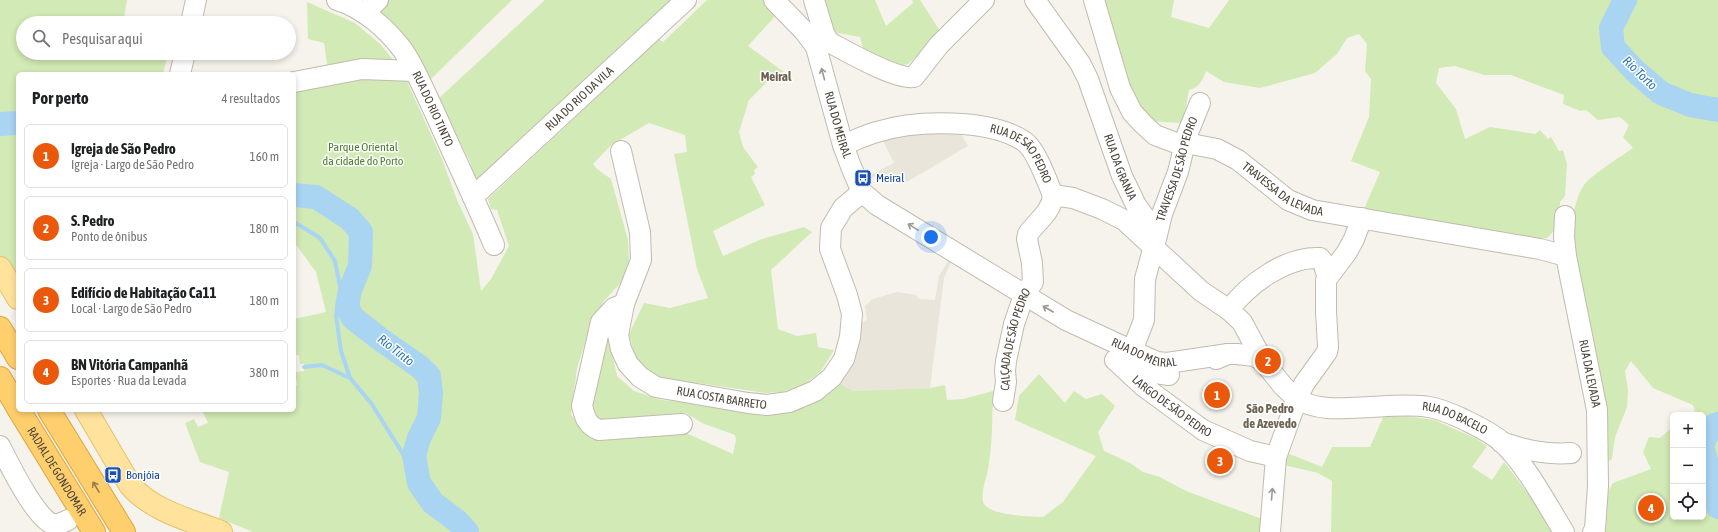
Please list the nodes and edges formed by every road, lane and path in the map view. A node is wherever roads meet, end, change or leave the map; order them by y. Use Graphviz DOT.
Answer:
graph roads {
  1 [pos="196,0"];
  2 [pos="337,0"];
  3 [pos="686,0"];
  4 [pos="774,0"];
  5 [pos="814,0"];
  6 [pos="984,0"];
  7 [pos="1035,0"];
  8 [pos="1094,0"];
  9 [pos="371,7"];
  10 [pos="193,16"];
  11 [pos="823,44"];
  12 [pos="183,60"];
  13 [pos="414,71"];
  14 [pos="180,72"];
  15 [pos="296,82"];
  16 [pos="1200,103"];
  17 [pos="843,145"];
  18 [pos="1184,146"];
  19 [pos="621,151"];
  20 [pos="862,192"];
  21 [pos="1053,195"];
  22 [pos="473,197"];
  23 [pos="1565,216"];
  24 [pos="1362,218"];
  25 [pos="1154,241"];
  26 [pos="494,245"];
  27 [pos="1566,256"];
  28 [pos="0,268"];
  29 [pos="1330,274"];
  30 [pos="16,295"];
  31 [pos="1024,295"];
  32 [pos="624,304"];
  33 [pos="1229,310"];
  34 [pos="1066,320"];
  35 [pos="0,328"];
  36 [pos="1132,351"];
  37 [pos="1228,354"];
  38 [pos="16,355"];
  39 [pos="1115,360"];
  40 [pos="1264,361"];
  41 [pos="0,378"];
  42 [pos="1297,399"];
  43 [pos="1003,401"];
  44 [pos="16,404"];
  45 [pos="21,412"];
  46 [pos="51,412"];
  47 [pos="92,412"];
  48 [pos="682,424"];
  49 [pos="1598,429"];
  50 [pos="1501,442"];
  51 [pos="0,446"];
  52 [pos="1276,457"];
  53 [pos="68,520"];
  54 [pos="121,526"];
  55 [pos="94,532"];
  56 [pos="139,532"];
  57 [pos="221,532"];
  58 [pos="1270,532"];
  59 [pos="1564,532"];
  60 [pos="1593,532"];
  1 -- 10 [label="street"];
  2 -- 9 [label="street, RUA DO RIO TINTO"];
  3 -- 22 [label="street, RUA DO RIO DA VILA"];
  4 -- 11 [label="street, RUA DO MEIRAL"];
  5 -- 11 [label="street"];
  6 -- 11 [label="street"];
  7 -- 25 [label="street, RUA DA GRANJA"];
  8 -- 18 [label="street, TRAVESSA DA LEVADA"];
  9 -- 13 [label="street, RUA DO RIO TINTO"];
  17 -- 11 [label="street, RUA DO MEIRAL, one-way"];
  12 -- 14 [label="street"];
  13 -- 15 [label="street"];
  13 -- 22 [label="street, RUA DO RIO TINTO"];
  16 -- 18 [label="street, TRAVESSA DE SÃO PEDRO"];
  17 -- 20 [label="street, RUA DO MEIRAL"];
  17 -- 21 [label="street, RUA DE SÃO PEDRO"];
  18 -- 24 [label="street, TRAVESSA DA LEVADA"];
  18 -- 25 [label="street, TRAVESSA DE SÃO PEDRO"];
  19 -- 32 [label="street, RUA COSTA BARRETO"];
  31 -- 20 [label="street, RUA DO MEIRAL, one-way"];
  20 -- 32 [label="street, RUA COSTA BARRETO"];
  21 -- 25 [label="street, RUA DE SÃO PEDRO"];
  21 -- 31 [label="street, CALÇADA DE SÃO PEDRO"];
  22 -- 26 [label="street, RUA DO RIO TINTO"];
  23 -- 27 [label="street, RUA DA LEVADA"];
  24 -- 27 [label="street, TRAVESSA DA LEVADA"];
  24 -- 29 [label="street"];
  25 -- 33 [label="street, RUA DA GRANJA"];
  25 -- 36 [label="street, TRAVESSA DE SÃO PEDRO"];
  27 -- 49 [label="street, RUA DA LEVADA"];
  28 -- 30 [label="main road"];
  29 -- 33 [label="street"];
  29 -- 42 [label="street"];
  34 -- 31 [label="street, RUA DO MEIRAL, one-way"];
  31 -- 43 [label="street, CALÇADA DE SÃO PEDRO"];
  32 -- 48 [label="street"];
  33 -- 40 [label="street"];
  34 -- 36 [label="street, RUA DO MEIRAL"];
  34 -- 39 [label="street, RUA DO MEIRAL"];
  35 -- 38 [label="highway"];
  36 -- 37 [label="street, RUA DO MEIRAL"];
  37 -- 39 [label="street, LARGO DE SÃO PEDRO"];
  37 -- 40 [label="street"];
  39 -- 52 [label="street, LARGO DE SÃO PEDRO"];
  40 -- 42 [label="street"];
  41 -- 44 [label="highway, RADIAL DE GONDOMAR"];
  42 -- 50 [label="street, RUA DO BACELO"];
  42 -- 52 [label="street"];
  45 -- 55 [label="highway, RADIAL DE GONDOMAR"];
  54 -- 46 [label="highway, RADIAL DE GONDOMAR, one-way"];
  47 -- 57 [label="main road"];
  49 -- 50 [label="street"];
  49 -- 60 [label="street, RUA DA LEVADA"];
  50 -- 59 [label="street, RUA DO BACELO"];
  51 -- 53 [label="street"];
  58 -- 52 [label="street, one-way"];
  54 -- 56 [label="highway"];
}
